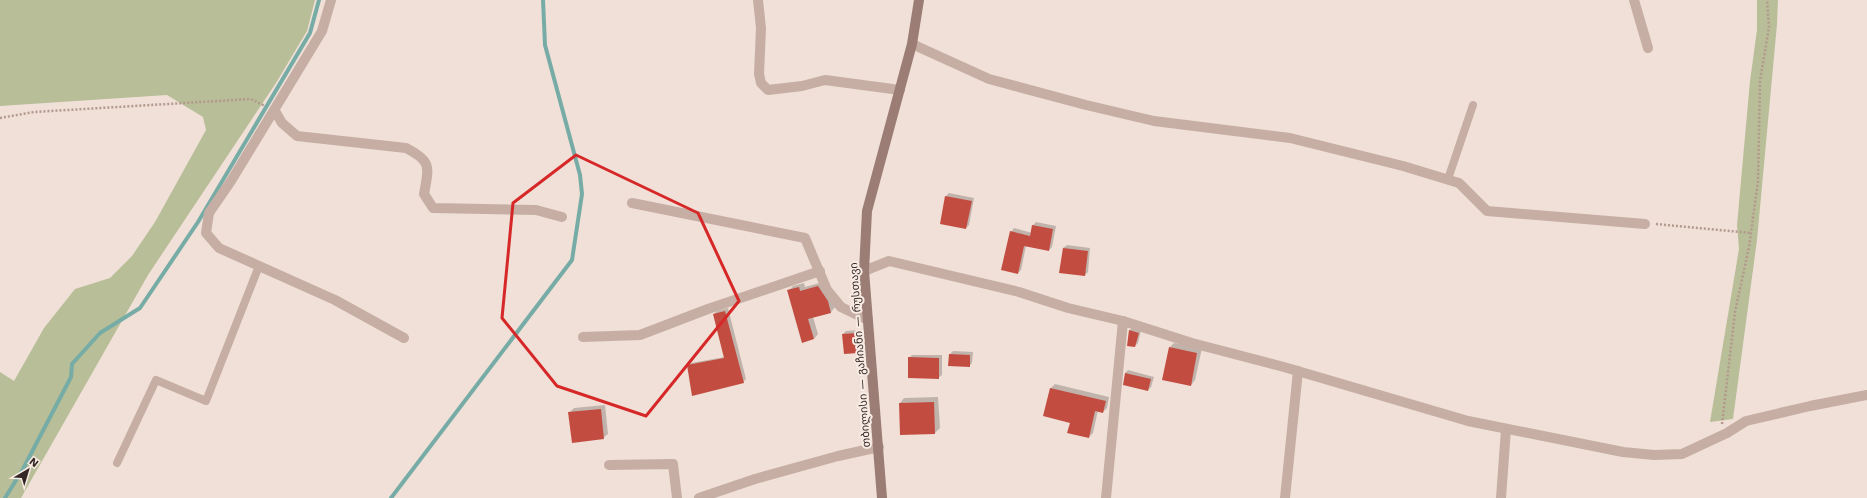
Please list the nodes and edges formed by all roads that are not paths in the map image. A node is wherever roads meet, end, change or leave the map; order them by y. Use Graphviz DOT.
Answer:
graph roads {
  1 [pos="331,0"];
  2 [pos="758,0"];
  3 [pos="919,0"];
  4 [pos="1634,0"];
  5 [pos="912,44"];
  6 [pos="1648,48"];
  7 [pos="900,90"];
  8 [pos="1473,105"];
  9 [pos="275,111"];
  10 [pos="1448,179"];
  11 [pos="632,203"];
  12 [pos="562,217"];
  13 [pos="1645,224"];
  14 [pos="259,266"];
  15 [pos="820,271"];
  16 [pos="864,271"];
  17 [pos="868,320"];
  18 [pos="1123,321"];
  19 [pos="583,337"];
  20 [pos="404,338"];
  21 [pos="1298,371"];
  22 [pos="1867,395"];
  23 [pos="1506,429"];
  24 [pos="879,447"];
  25 [pos="117,464"];
  26 [pos="609,465"];
  27 [pos="677,498"];
  28 [pos="699,498"];
  29 [pos="882,498"];
  30 [pos="1106,498"];
  31 [pos="1285,498"];
  32 [pos="1501,498"];
  1 -- 9 [label="street"];
  2 -- 7 [label="street"];
  3 -- 5 [label="main road, თბილისი — გაჩიანი — რუსთავი"];
  4 -- 6 [label="street"];
  5 -- 7 [label="main road, თბილისი — გაჩიანი — რუსთავი"];
  5 -- 10 [label="street"];
  7 -- 16 [label="main road, თბილისი — გაჩიანი — რუსთავი"];
  8 -- 10 [label="lane"];
  9 -- 12 [label="street"];
  9 -- 14 [label="street"];
  10 -- 13 [label="street"];
  11 -- 15 [label="street"];
  14 -- 20 [label="street"];
  14 -- 25 [label="lane"];
  15 -- 17 [label="street"];
  15 -- 19 [label="street"];
  16 -- 17 [label="main road, თბილისი — გაჩიანი — რუსთავი"];
  16 -- 18 [label="street"];
  17 -- 24 [label="main road, თბილისი — გაჩიანი — რუსთავი"];
  18 -- 21 [label="street"];
  18 -- 30 [label="street"];
  21 -- 23 [label="street"];
  21 -- 31 [label="street"];
  22 -- 23 [label="street"];
  23 -- 32 [label="street"];
  24 -- 28 [label="street"];
  24 -- 29 [label="main road, თბილისი — გაჩიანი — რუსთავი"];
  26 -- 27 [label="street"];
}
